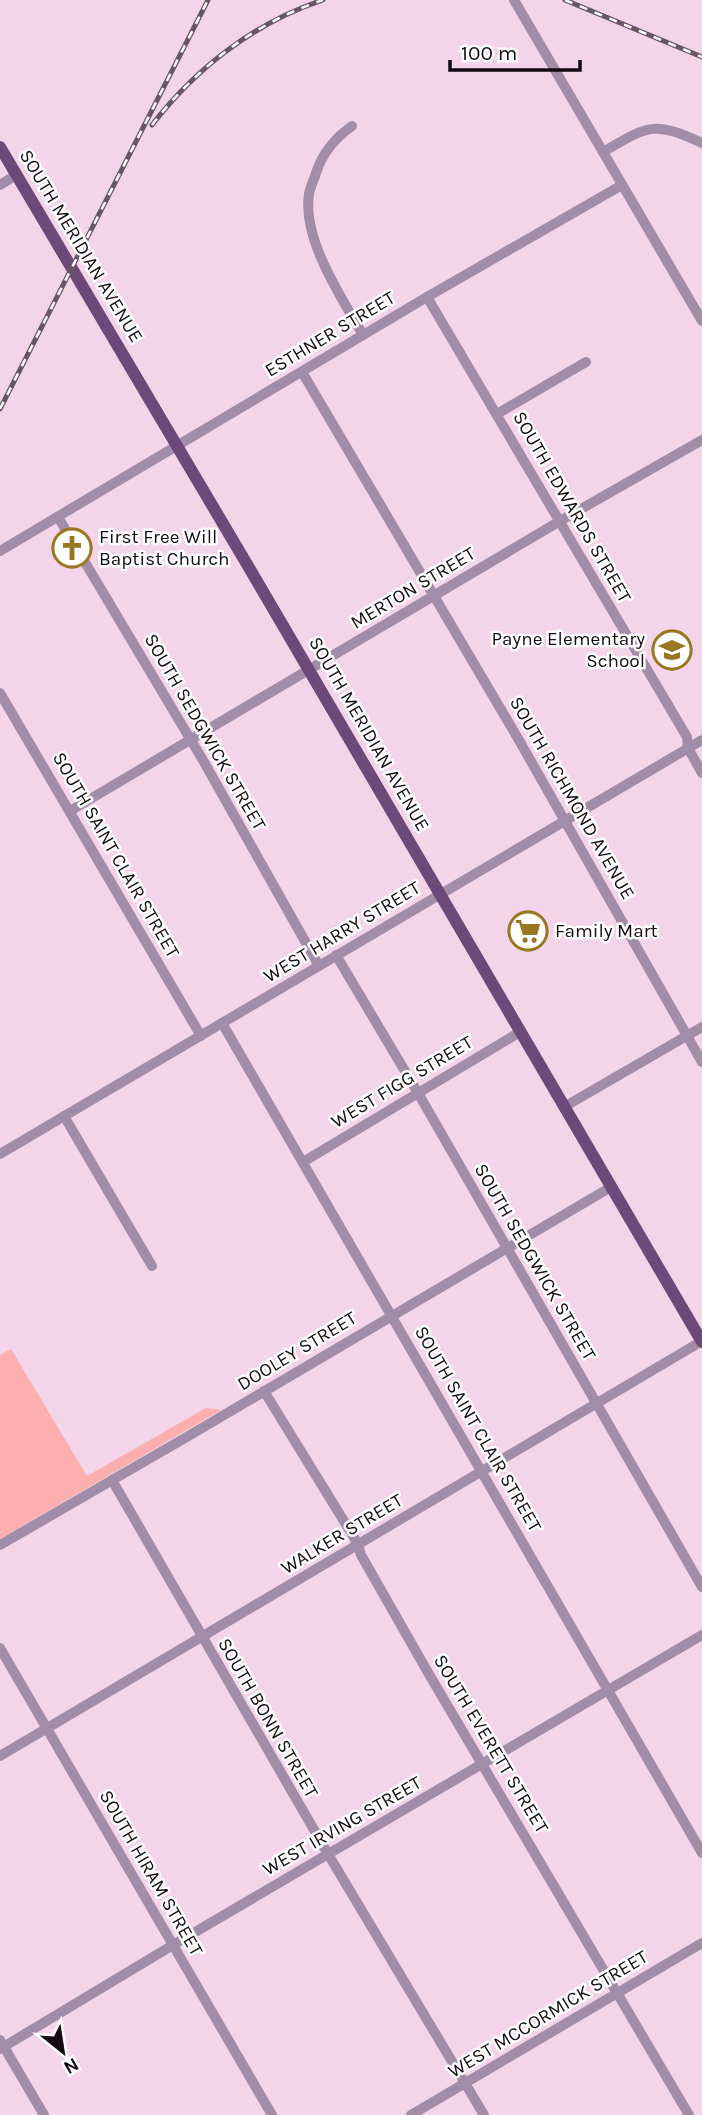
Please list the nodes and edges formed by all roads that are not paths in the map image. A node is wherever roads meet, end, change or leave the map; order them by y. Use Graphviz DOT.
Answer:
graph roads {
  1 [pos="514,0"];
  2 [pos="352,127"];
  3 [pos="702,143"];
  4 [pos="0,147"];
  5 [pos="603,152"];
  6 [pos="16,175"];
  7 [pos="0,185"];
  8 [pos="622,185"];
  9 [pos="427,297"];
  10 [pos="702,321"];
  11 [pos="363,335"];
  12 [pos="586,362"];
  13 [pos="302,372"];
  14 [pos="497,414"];
  15 [pos="702,440"];
  16 [pos="177,447"];
  17 [pos="58,517"];
  18 [pos="560,521"];
  19 [pos="0,551"];
  20 [pos="434,596"];
  21 [pos="309,670"];
  22 [pos="0,693"];
  23 [pos="190,740"];
  24 [pos="702,740"];
  25 [pos="688,748"];
  26 [pos="702,774"];
  27 [pos="70,811"];
  28 [pos="564,821"];
  29 [pos="440,893"];
  30 [pos="336,955"];
  31 [pos="319,965"];
  32 [pos="222,1023"];
  33 [pos="702,1027"];
  34 [pos="520,1032"];
  35 [pos="201,1036"];
  36 [pos="687,1036"];
  37 [pos="702,1062"];
  38 [pos="418,1093"];
  39 [pos="564,1107"];
  40 [pos="64,1116"];
  41 [pos="0,1154"];
  42 [pos="303,1162"];
  43 [pos="611,1187"];
  44 [pos="506,1248"];
  45 [pos="152,1266"];
  46 [pos="392,1315"];
  47 [pos="700,1335"];
  48 [pos="264,1391"];
  49 [pos="595,1404"];
  50 [pos="482,1471"];
  51 [pos="112,1480"];
  52 [pos="358,1544"];
  53 [pos="0,1545"];
  54 [pos="702,1587"];
  55 [pos="702,1635"];
  56 [pos="201,1637"];
  57 [pos="0,1648"];
  58 [pos="608,1691"];
  59 [pos="47,1728"];
  60 [pos="0,1756"];
  61 [pos="482,1764"];
  62 [pos="702,1853"];
  63 [pos="328,1854"];
  64 [pos="702,1943"];
  65 [pos="173,1945"];
  66 [pos="617,1993"];
  67 [pos="1,2045"];
  68 [pos="465,2083"];
  69 [pos="44,2115"];
  70 [pos="272,2115"];
  71 [pos="411,2115"];
  72 [pos="484,2115"];
  73 [pos="689,2115"];
  1 -- 5 [label="street"];
  2 -- 11 [label="street"];
  3 -- 5 [label="street"];
  4 -- 6 [label="main road, SOUTH MERIDIAN AVENUE"];
  5 -- 8 [label="street"];
  6 -- 7 [label="street"];
  6 -- 16 [label="main road, SOUTH MERIDIAN AVENUE"];
  8 -- 9 [label="street, ESTHNER STREET"];
  8 -- 10 [label="street"];
  9 -- 11 [label="street, ESTHNER STREET"];
  9 -- 14 [label="street, SOUTH EDWARDS STREET"];
  11 -- 13 [label="street, ESTHNER STREET"];
  12 -- 14 [label="street"];
  13 -- 16 [label="street, ESTHNER STREET"];
  13 -- 20 [label="street, SOUTH RICHMOND AVENUE"];
  14 -- 18 [label="street, SOUTH EDWARDS STREET"];
  15 -- 18 [label="street, MERTON STREET"];
  16 -- 17 [label="street, ESTHNER STREET"];
  16 -- 21 [label="main road, SOUTH MERIDIAN AVENUE"];
  17 -- 19 [label="street, ESTHNER STREET"];
  17 -- 23 [label="street, SOUTH SEDGWICK STREET"];
  18 -- 20 [label="street, MERTON STREET"];
  18 -- 25 [label="street, SOUTH EDWARDS STREET"];
  20 -- 21 [label="street, MERTON STREET"];
  20 -- 28 [label="street, SOUTH RICHMOND AVENUE"];
  21 -- 23 [label="street, MERTON STREET"];
  21 -- 29 [label="main road, SOUTH MERIDIAN AVENUE"];
  22 -- 27 [label="street, SOUTH SAINT CLAIR STREET"];
  23 -- 27 [label="street, MERTON STREET"];
  23 -- 31 [label="street, SOUTH SEDGWICK STREET"];
  24 -- 25 [label="street, WEST HARRY STREET"];
  25 -- 26 [label="street, SOUTH EDWARDS STREET"];
  25 -- 28 [label="street, WEST HARRY STREET"];
  27 -- 35 [label="street, SOUTH SAINT CLAIR STREET"];
  28 -- 29 [label="street, WEST HARRY STREET"];
  28 -- 36 [label="street, SOUTH RICHMOND AVENUE"];
  29 -- 30 [label="street, WEST HARRY STREET"];
  29 -- 34 [label="main road, SOUTH MERIDIAN AVENUE"];
  30 -- 31 [label="street, WEST HARRY STREET"];
  30 -- 38 [label="street, SOUTH SEDGWICK STREET"];
  31 -- 32 [label="street, WEST HARRY STREET"];
  32 -- 35 [label="street, WEST HARRY STREET"];
  32 -- 42 [label="street, SOUTH SAINT CLAIR STREET"];
  33 -- 36 [label="street"];
  34 -- 38 [label="street, WEST FIGG STREET"];
  34 -- 39 [label="main road, SOUTH MERIDIAN AVENUE"];
  35 -- 40 [label="street, WEST HARRY STREET"];
  36 -- 37 [label="street, SOUTH RICHMOND AVENUE"];
  36 -- 39 [label="street"];
  38 -- 42 [label="street, WEST FIGG STREET"];
  38 -- 44 [label="street, SOUTH SEDGWICK STREET"];
  39 -- 43 [label="main road, SOUTH MERIDIAN AVENUE"];
  40 -- 41 [label="street, WEST HARRY STREET"];
  40 -- 45 [label="street"];
  42 -- 46 [label="street, SOUTH SAINT CLAIR STREET"];
  43 -- 44 [label="street, DOOLEY STREET"];
  43 -- 47 [label="main road, SOUTH MERIDIAN AVENUE"];
  44 -- 46 [label="street, DOOLEY STREET"];
  44 -- 49 [label="street, SOUTH SEDGWICK STREET"];
  46 -- 48 [label="street, DOOLEY STREET"];
  46 -- 50 [label="street, SOUTH SAINT CLAIR STREET"];
  47 -- 49 [label="street, WALKER STREET"];
  48 -- 51 [label="street, DOOLEY STREET"];
  48 -- 52 [label="street, SOUTH EVERETT STREET"];
  49 -- 50 [label="street, WALKER STREET"];
  49 -- 54 [label="street, SOUTH SEDGWICK STREET"];
  50 -- 52 [label="street, WALKER STREET"];
  50 -- 58 [label="street, SOUTH SAINT CLAIR STREET"];
  51 -- 53 [label="street, DOOLEY STREET"];
  51 -- 56 [label="street, SOUTH BONN STREET"];
  52 -- 56 [label="street, WALKER STREET"];
  52 -- 61 [label="street, SOUTH EVERETT STREET"];
  55 -- 58 [label="street, WEST IRVING STREET"];
  56 -- 59 [label="street, WALKER STREET"];
  56 -- 63 [label="street, SOUTH BONN STREET"];
  57 -- 59 [label="street, SOUTH HIRAM STREET"];
  58 -- 61 [label="street, WEST IRVING STREET"];
  58 -- 62 [label="street, SOUTH SAINT CLAIR STREET"];
  59 -- 60 [label="street, WALKER STREET"];
  59 -- 65 [label="street, SOUTH HIRAM STREET"];
  61 -- 63 [label="street, WEST IRVING STREET"];
  61 -- 66 [label="street, SOUTH EVERETT STREET"];
  63 -- 65 [label="street, WEST IRVING STREET"];
  63 -- 68 [label="street, SOUTH BONN STREET"];
  64 -- 66 [label="street, WEST MCCORMICK STREET"];
  65 -- 67 [label="street, WEST IRVING STREET"];
  65 -- 70 [label="street, SOUTH HIRAM STREET"];
  66 -- 68 [label="street, WEST MCCORMICK STREET"];
  66 -- 73 [label="street, SOUTH EVERETT STREET"];
  67 -- 69 [label="street"];
  68 -- 71 [label="street, WEST MCCORMICK STREET"];
  68 -- 72 [label="street, SOUTH BONN STREET"];
}
